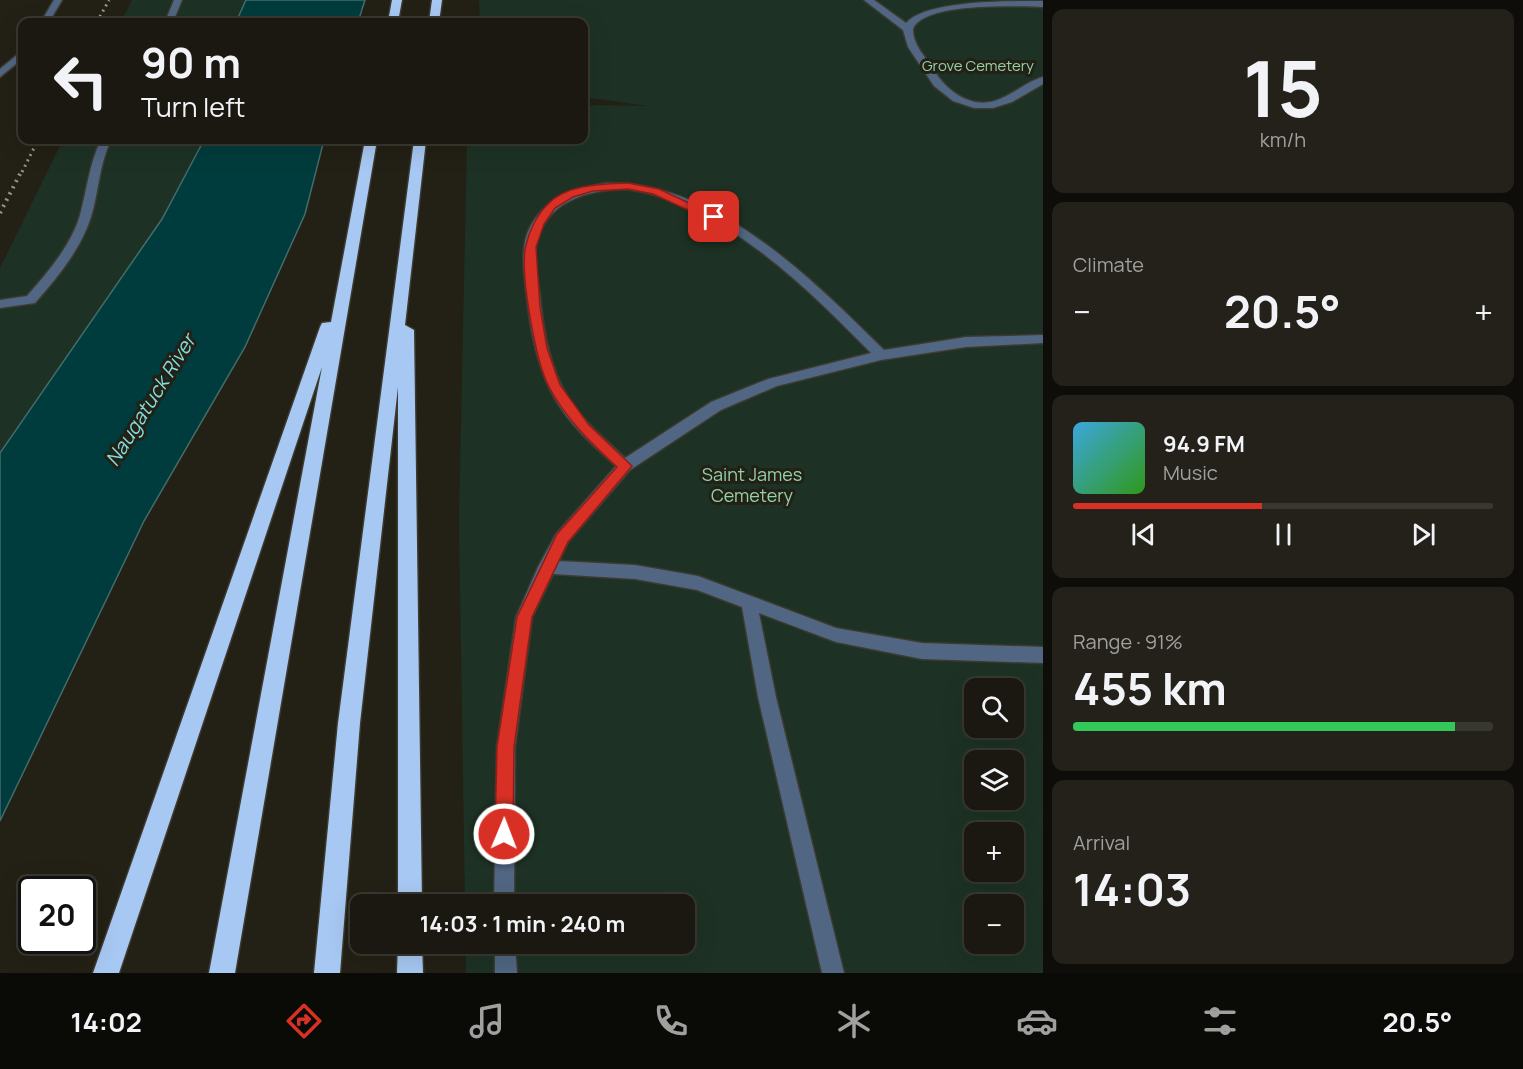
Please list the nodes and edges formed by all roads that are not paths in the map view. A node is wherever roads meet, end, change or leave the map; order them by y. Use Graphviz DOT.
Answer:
graph roads {
  1 [pos="58,0"];
  2 [pos="178,0"];
  3 [pos="397,0"];
  4 [pos="437,0"];
  5 [pos="868,0"];
  6 [pos="1043,4"];
  7 [pos="47,18"];
  8 [pos="171,18"];
  9 [pos="394,18"];
  10 [pos="435,18"];
  11 [pos="908,29"];
  12 [pos="18,58"];
  13 [pos="0,74"];
  14 [pos="1043,80"];
  15 [pos="104,144"];
  16 [pos="370,144"];
  17 [pos="419,144"];
  18 [pos="405,254"];
  19 [pos="347,272"];
  20 [pos="0,304"];
  21 [pos="1043,339"];
  22 [pos="881,355"];
  23 [pos="625,466"];
  24 [pos="546,567"];
  25 [pos="749,602"];
  26 [pos="1043,656"];
  27 [pos="410,894"];
  28 [pos="504,894"];
  29 [pos="410,954"];
  30 [pos="505,954"];
  31 [pos="106,973"];
  32 [pos="222,973"];
  33 [pos="327,973"];
  34 [pos="410,973"];
  35 [pos="506,973"];
  36 [pos="832,973"];
  1 -- 7 [label="lane"];
  2 -- 8 [label="lane"];
  3 -- 9 [label="highway"];
  4 -- 10 [label="highway"];
  5 -- 11 [label="lane"];
  6 -- 11 [label="lane"];
  11 -- 14 [label="lane"];
  12 -- 13 [label="lane"];
  15 -- 20 [label="lane"];
  16 -- 19 [label="highway"];
  17 -- 18 [label="highway"];
  18 -- 27 [label="highway"];
  18 -- 33 [label="highway"];
  19 -- 31 [label="highway"];
  19 -- 32 [label="highway"];
  21 -- 22 [label="lane"];
  22 -- 23 [label="lane"];
  22 -- 23 [label="lane"];
  23 -- 24 [label="lane"];
  24 -- 25 [label="lane"];
  24 -- 28 [label="lane"];
  25 -- 26 [label="lane"];
  25 -- 36 [label="lane"];
  29 -- 34 [label="highway"];
  30 -- 35 [label="lane"];
}
